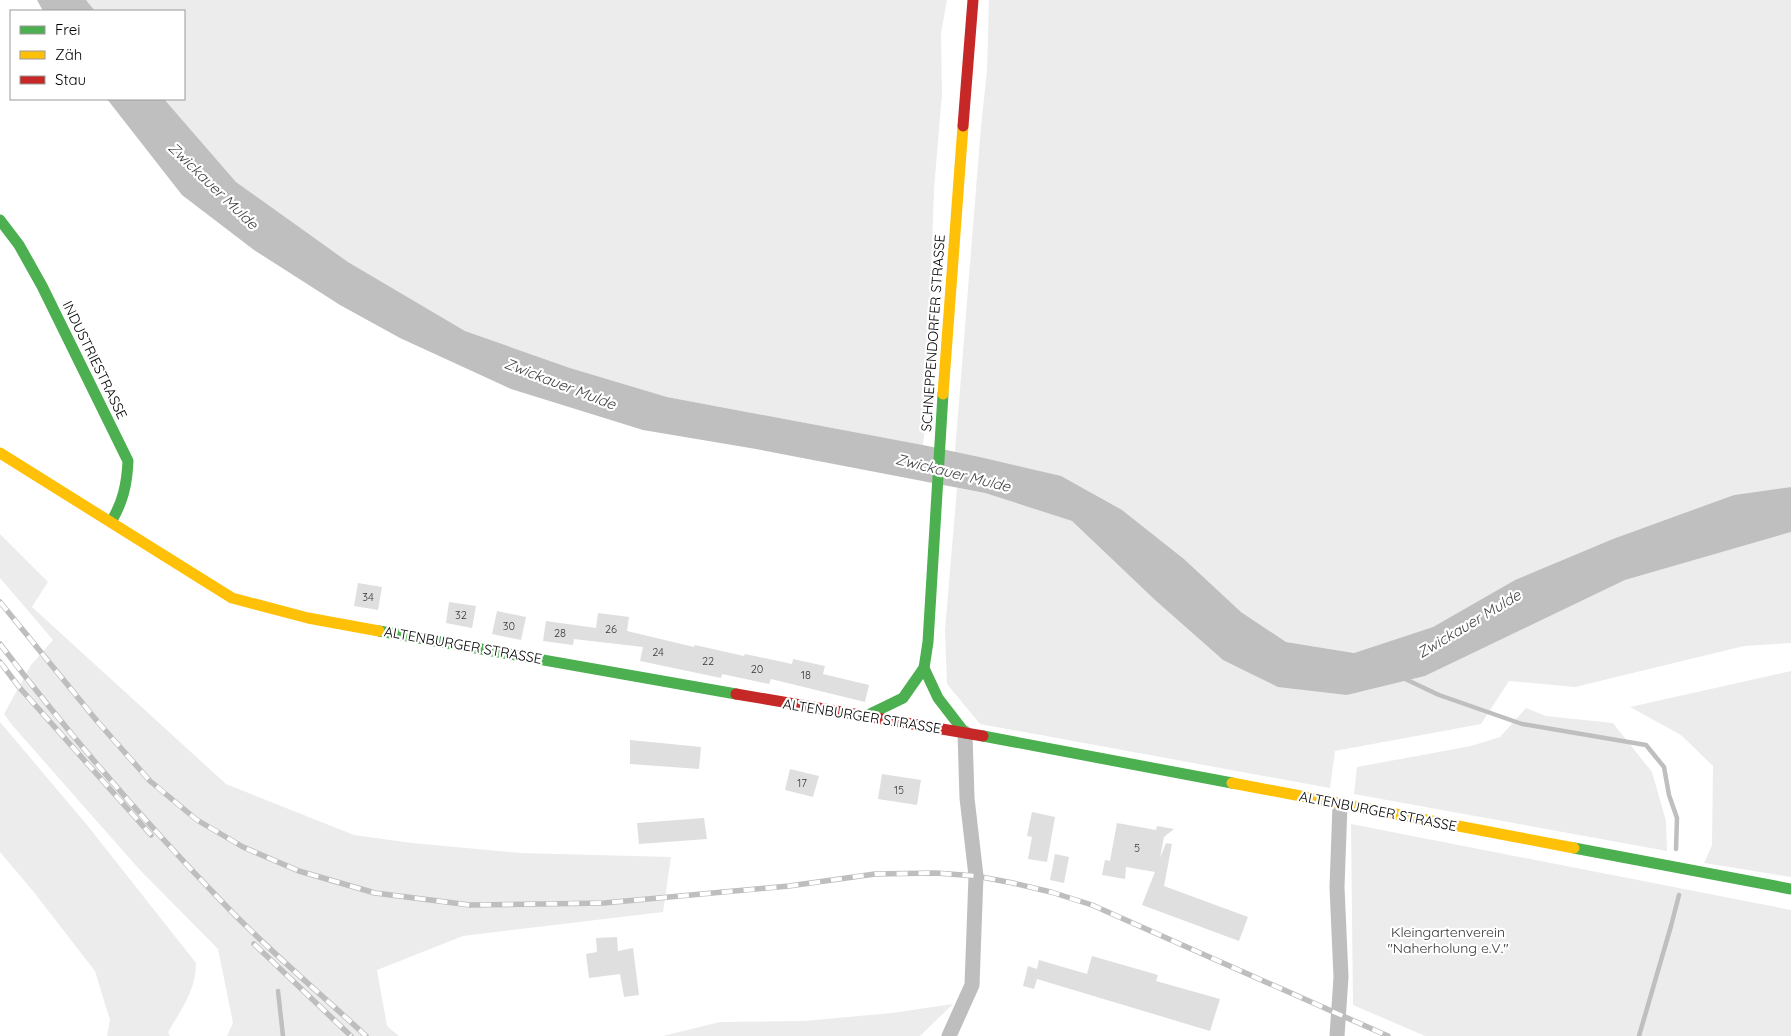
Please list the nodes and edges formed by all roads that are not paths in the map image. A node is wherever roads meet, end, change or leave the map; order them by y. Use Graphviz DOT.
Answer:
graph roads {
  1 [pos="973,0"];
  2 [pos="0,220"];
  3 [pos="0,453"];
  4 [pos="112,522"];
  5 [pos="924,668"];
  6 [pos="864,717"];
  7 [pos="965,733"];
  8 [pos="1340,804"];
  9 [pos="1791,889"];
  10 [pos="949,1036"];
  11 [pos="1336,1036"];
  1 -- 5 [label="street, SCHNEPPENDORFER STRASSE"];
  2 -- 4 [label="street, INDUSTRIESTRASSE"];
  3 -- 4 [label="street, ALTENBURGER STRASSE"];
  4 -- 6 [label="street, ALTENBURGER STRASSE"];
  5 -- 6 [label="street, SCHNEPPENDORFER STRASSE"];
  5 -- 7 [label="street"];
  6 -- 7 [label="street, ALTENBURGER STRASSE"];
  7 -- 8 [label="street, ALTENBURGER STRASSE"];
  7 -- 10 [label="street"];
  8 -- 9 [label="street, ALTENBURGER STRASSE"];
  8 -- 11 [label="street"];
}
